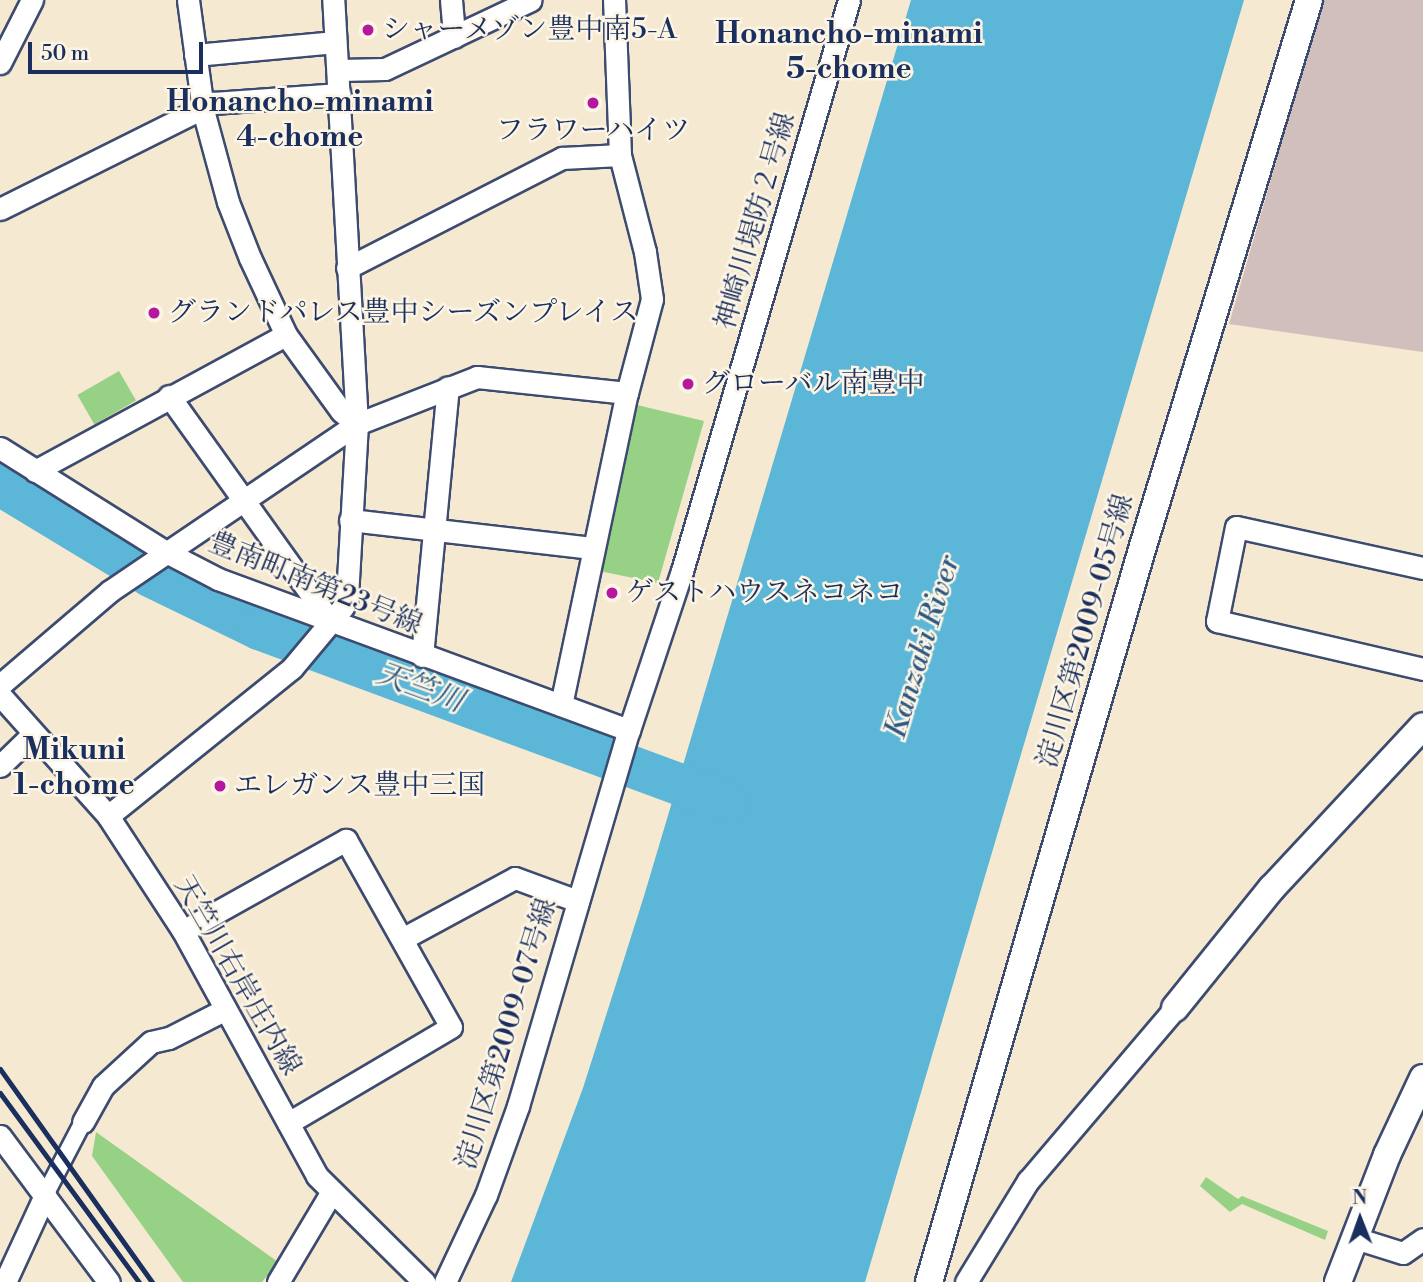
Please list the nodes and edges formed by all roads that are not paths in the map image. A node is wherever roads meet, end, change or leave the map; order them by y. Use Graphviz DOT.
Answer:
graph roads {
  1 [pos="32,0"];
  2 [pos="188,0"];
  3 [pos="333,0"];
  4 [pos="451,0"];
  5 [pos="531,0"];
  6 [pos="614,0"];
  7 [pos="849,0"];
  8 [pos="1309,0"];
  9 [pos="454,37"];
  10 [pos="335,42"];
  11 [pos="195,55"];
  12 [pos="0,63"];
  13 [pos="339,70"];
  14 [pos="340,94"];
  15 [pos="203,110"];
  16 [pos="621,155"];
  17 [pos="0,209"];
  18 [pos="347,268"];
  19 [pos="286,335"];
  20 [pos="449,387"];
  21 [pos="626,393"];
  22 [pos="169,396"];
  23 [pos="357,424"];
  24 [pos="0,447"];
  25 [pos="35,471"];
  26 [pos="244,500"];
  27 [pos="350,520"];
  28 [pos="436,530"];
  29 [pos="592,548"];
  30 [pos="163,554"];
  31 [pos="1423,568"];
  32 [pos="328,625"];
  33 [pos="422,656"];
  34 [pos="1423,669"];
  35 [pos="0,685"];
  36 [pos="0,695"];
  37 [pos="561,705"];
  38 [pos="1423,726"];
  39 [pos="34,733"];
  40 [pos="628,733"];
  41 [pos="0,766"];
  42 [pos="608,796"];
  43 [pos="108,816"];
  44 [pos="578,901"];
  45 [pos="183,931"];
  46 [pos="402,939"];
  47 [pos="1175,1008"];
  48 [pos="224,1010"];
  49 [pos="1423,1078"];
  50 [pos="83,1122"];
  51 [pos="288,1123"];
  52 [pos="0,1136"];
  53 [pos="331,1193"];
  54 [pos="45,1195"];
  55 [pos="1355,1238"];
  56 [pos="1423,1239"];
  57 [pos="5,1282"];
  58 [pos="109,1282"];
  59 [pos="278,1282"];
  60 [pos="425,1282"];
  61 [pos="445,1282"];
  62 [pos="929,1282"];
  63 [pos="966,1282"];
  64 [pos="1338,1282"];
  1 -- 12 [label="street"];
  2 -- 11 [label="street"];
  3 -- 10 [label="street"];
  4 -- 9 [label="street"];
  5 -- 9 [label="street"];
  6 -- 16 [label="street"];
  7 -- 40 [label="street, 神崎川堤防２号線"];
  8 -- 62 [label="street, 淀川区第2009-05号線"];
  9 -- 13 [label="street"];
  10 -- 11 [label="street"];
  10 -- 13 [label="street"];
  11 -- 15 [label="street"];
  13 -- 14 [label="street"];
  14 -- 15 [label="street"];
  14 -- 18 [label="street"];
  15 -- 17 [label="street"];
  15 -- 19 [label="street"];
  16 -- 18 [label="street"];
  16 -- 21 [label="street"];
  18 -- 23 [label="street"];
  19 -- 22 [label="street"];
  19 -- 23 [label="street"];
  20 -- 21 [label="street"];
  20 -- 23 [label="street"];
  20 -- 28 [label="street"];
  21 -- 29 [label="street"];
  22 -- 25 [label="street"];
  22 -- 26 [label="street"];
  23 -- 26 [label="street"];
  23 -- 27 [label="street"];
  24 -- 25 [label="street, 豊南町南第23号線"];
  25 -- 30 [label="street, 豊南町南第23号線"];
  26 -- 30 [label="street"];
  26 -- 32 [label="street"];
  27 -- 28 [label="street"];
  27 -- 32 [label="street"];
  28 -- 29 [label="street"];
  28 -- 33 [label="street"];
  29 -- 37 [label="street"];
  30 -- 32 [label="street, 豊南町南第23号線"];
  30 -- 35 [label="street"];
  31 -- 34 [label="street"];
  32 -- 33 [label="street, 豊南町南第23号線"];
  32 -- 43 [label="street"];
  33 -- 37 [label="street, 豊南町南第23号線"];
  36 -- 39 [label="street, 天竺川右岸庄内線"];
  37 -- 40 [label="street, 豊南町南第23号線"];
  38 -- 47 [label="street"];
  39 -- 41 [label="street"];
  39 -- 43 [label="street, 天竺川右岸庄内線"];
  40 -- 42 [label="street, 神崎川堤防２号線"];
  42 -- 44 [label="street, 淀川区第2009-07号線"];
  43 -- 45 [label="street, 天竺川右岸庄内線"];
  44 -- 46 [label="street"];
  44 -- 61 [label="street, 淀川区第2009-07号線"];
  45 -- 46 [label="street"];
  45 -- 48 [label="street, 天竺川右岸庄内線"];
  46 -- 51 [label="street"];
  47 -- 63 [label="street"];
  48 -- 50 [label="street"];
  48 -- 51 [label="street, 天竺川右岸庄内線"];
  49 -- 55 [label="street"];
  50 -- 54 [label="street"];
  51 -- 53 [label="street, 天竺川右岸庄内線"];
  52 -- 54 [label="street"];
  53 -- 59 [label="street"];
  53 -- 60 [label="street, 天竺川右岸庄内線"];
  54 -- 57 [label="street"];
  54 -- 58 [label="street"];
  55 -- 56 [label="street"];
  55 -- 64 [label="street"];
}
